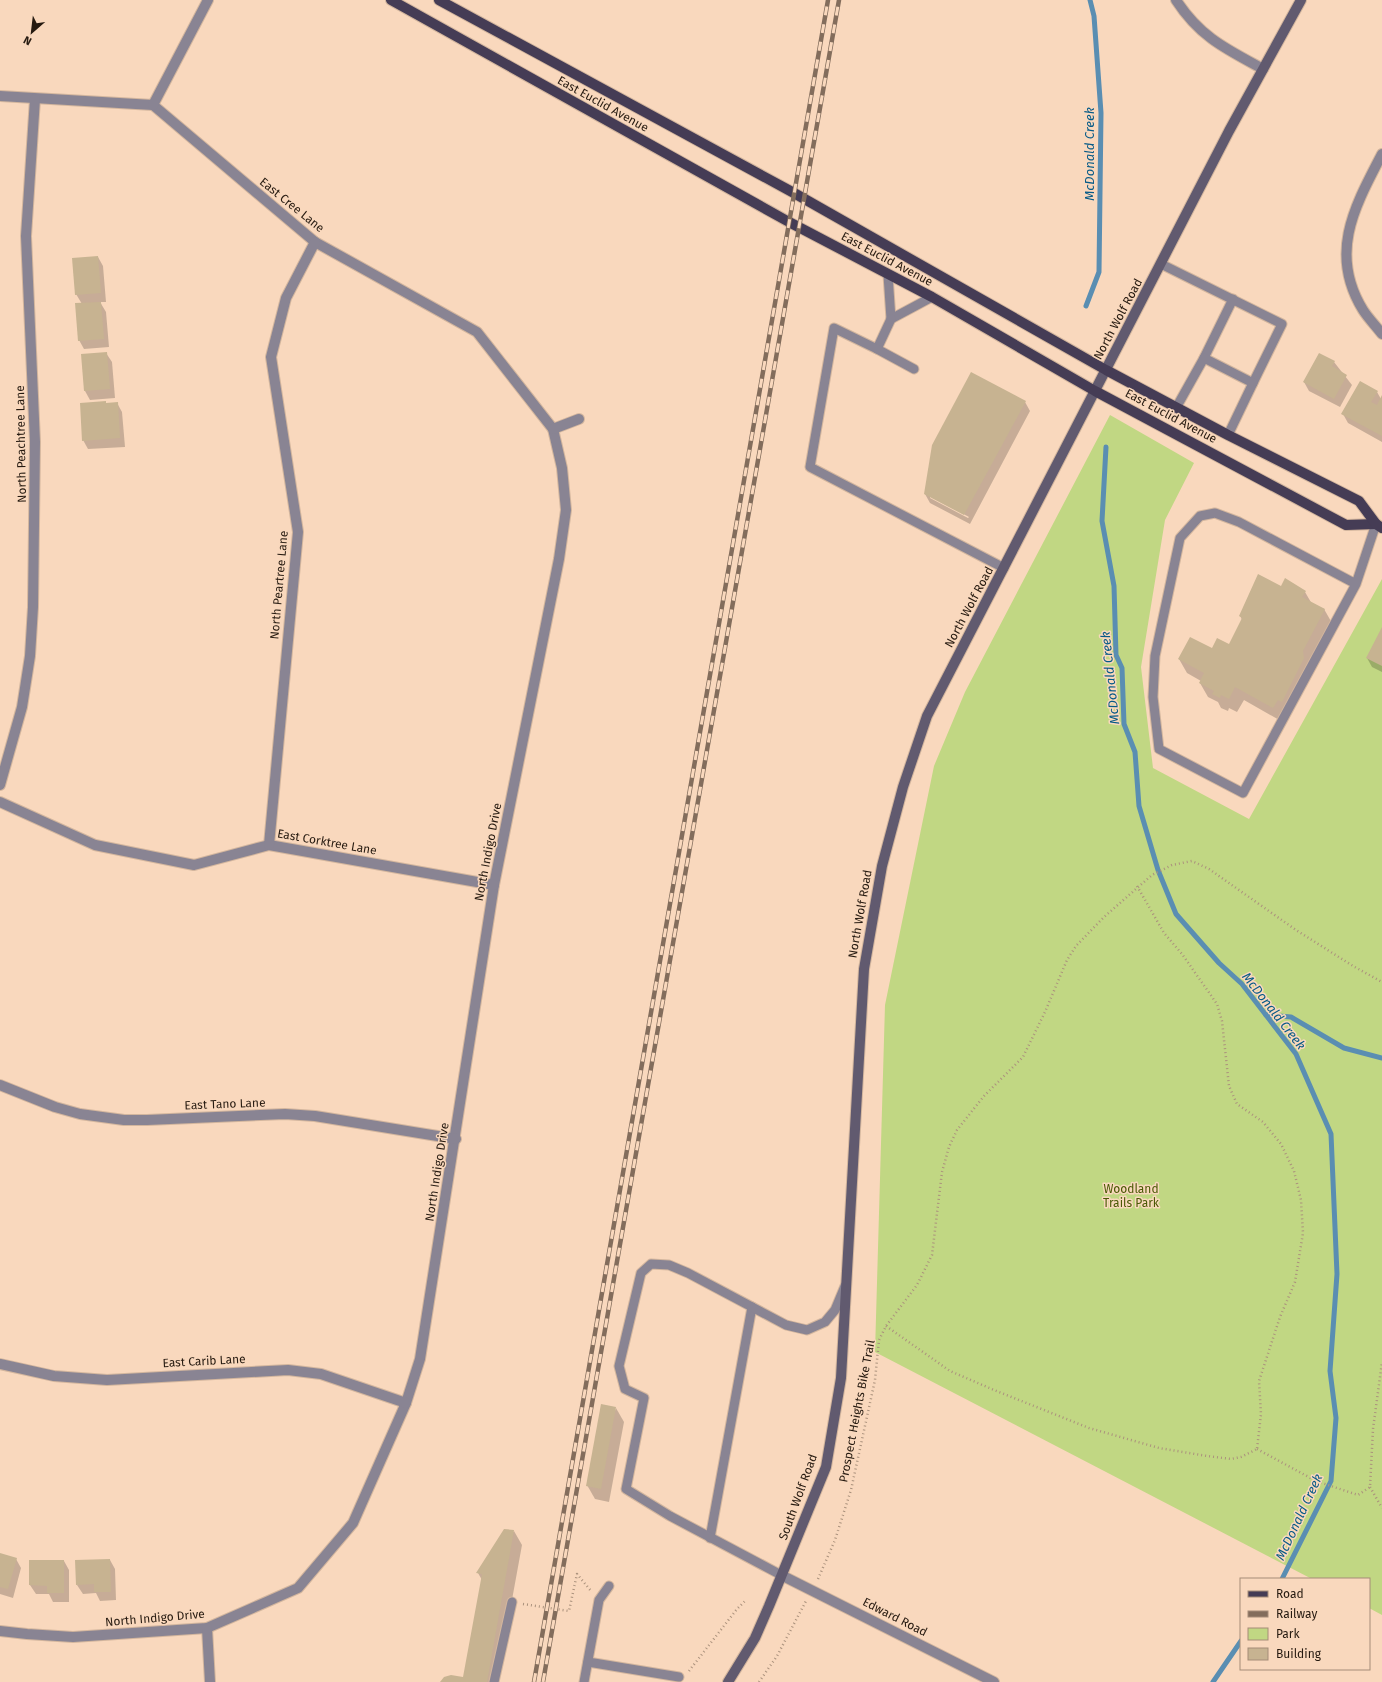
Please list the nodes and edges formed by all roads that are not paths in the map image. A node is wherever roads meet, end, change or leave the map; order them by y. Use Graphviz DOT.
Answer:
graph roads {
  1 [pos="208,0"];
  2 [pos="391,0"];
  3 [pos="439,0"];
  4 [pos="1176,0"];
  5 [pos="1301,0"];
  6 [pos="1263,69"];
  7 [pos="0,96"];
  8 [pos="35,99"];
  9 [pos="153,105"];
  10 [pos="1382,154"];
  11 [pos="315,242"];
  12 [pos="1161,264"];
  13 [pos="888,275"];
  14 [pos="932,297"];
  15 [pos="1233,299"];
  16 [pos="891,319"];
  17 [pos="1382,334"];
  18 [pos="877,349"];
  19 [pos="1204,358"];
  20 [pos="914,368"];
  21 [pos="1106,370"];
  22 [pos="1253,383"];
  23 [pos="1095,391"];
  24 [pos="1176,408"];
  25 [pos="578,419"];
  26 [pos="553,428"];
  27 [pos="1228,435"];
  28 [pos="1379,526"];
  29 [pos="1004,568"];
  30 [pos="1356,584"];
  31 [pos="0,785"];
  32 [pos="0,802"];
  33 [pos="269,845"];
  34 [pos="494,885"];
  35 [pos="0,1085"];
  36 [pos="456,1139"];
  37 [pos="847,1283"];
  38 [pos="752,1307"];
  39 [pos="0,1364"];
  40 [pos="406,1403"];
  41 [pos="710,1538"];
  42 [pos="783,1576"];
  43 [pos="609,1586"];
  44 [pos="512,1602"];
  45 [pos="207,1628"];
  46 [pos="0,1631"];
  47 [pos="588,1662"];
  48 [pos="679,1676"];
  49 [pos="210,1682"];
  50 [pos="494,1682"];
  51 [pos="584,1682"];
  52 [pos="728,1682"];
  53 [pos="992,1682"];
  1 -- 9 [label="street"];
  2 -- 13 [label="main road, East Euclid Avenue"];
  3 -- 21 [label="main road, East Euclid Avenue"];
  4 -- 6 [label="street"];
  5 -- 6 [label="main road, North Wolf Road"];
  6 -- 12 [label="main road, North Wolf Road"];
  7 -- 8 [label="street"];
  8 -- 9 [label="street"];
  8 -- 31 [label="street, North Peachtree Lane"];
  9 -- 11 [label="street, East Cree Lane"];
  10 -- 17 [label="street"];
  11 -- 26 [label="street, East Cree Lane"];
  11 -- 33 [label="street, North Peartree Lane"];
  12 -- 15 [label="lane"];
  12 -- 21 [label="main road, North Wolf Road"];
  13 -- 14 [label="main road, East Euclid Avenue"];
  13 -- 16 [label="lane"];
  14 -- 16 [label="lane"];
  14 -- 23 [label="main road, East Euclid Avenue"];
  15 -- 19 [label="lane"];
  15 -- 22 [label="lane"];
  16 -- 18 [label="lane"];
  18 -- 20 [label="lane"];
  18 -- 29 [label="lane"];
  19 -- 22 [label="lane"];
  19 -- 24 [label="lane"];
  21 -- 23 [label="main road, North Wolf Road"];
  21 -- 24 [label="main road, East Euclid Avenue"];
  22 -- 27 [label="lane"];
  23 -- 28 [label="main road, East Euclid Avenue"];
  23 -- 29 [label="main road, North Wolf Road"];
  24 -- 27 [label="main road, East Euclid Avenue"];
  25 -- 26 [label="street"];
  26 -- 34 [label="street, North Indigo Drive"];
  27 -- 28 [label="main road, East Euclid Avenue"];
  28 -- 30 [label="lane"];
  29 -- 37 [label="main road, North Wolf Road"];
  30 -- 30 [label="lane"];
  32 -- 33 [label="street, East Corktree Lane"];
  33 -- 34 [label="street, East Corktree Lane"];
  34 -- 36 [label="street, North Indigo Drive"];
  35 -- 36 [label="street, East Tano Lane"];
  36 -- 40 [label="street, North Indigo Drive"];
  37 -- 38 [label="lane"];
  37 -- 42 [label="main road, South Wolf Road"];
  38 -- 41 [label="lane"];
  38 -- 41 [label="lane"];
  39 -- 40 [label="street, East Carib Lane"];
  40 -- 45 [label="street, North Indigo Drive"];
  41 -- 42 [label="lane"];
  42 -- 52 [label="main road, South Wolf Road"];
  42 -- 53 [label="street, Edward Road"];
  43 -- 47 [label="lane"];
  44 -- 50 [label="lane"];
  45 -- 46 [label="street, North Indigo Drive"];
  45 -- 49 [label="street"];
  47 -- 48 [label="lane"];
  47 -- 51 [label="lane"];
}
